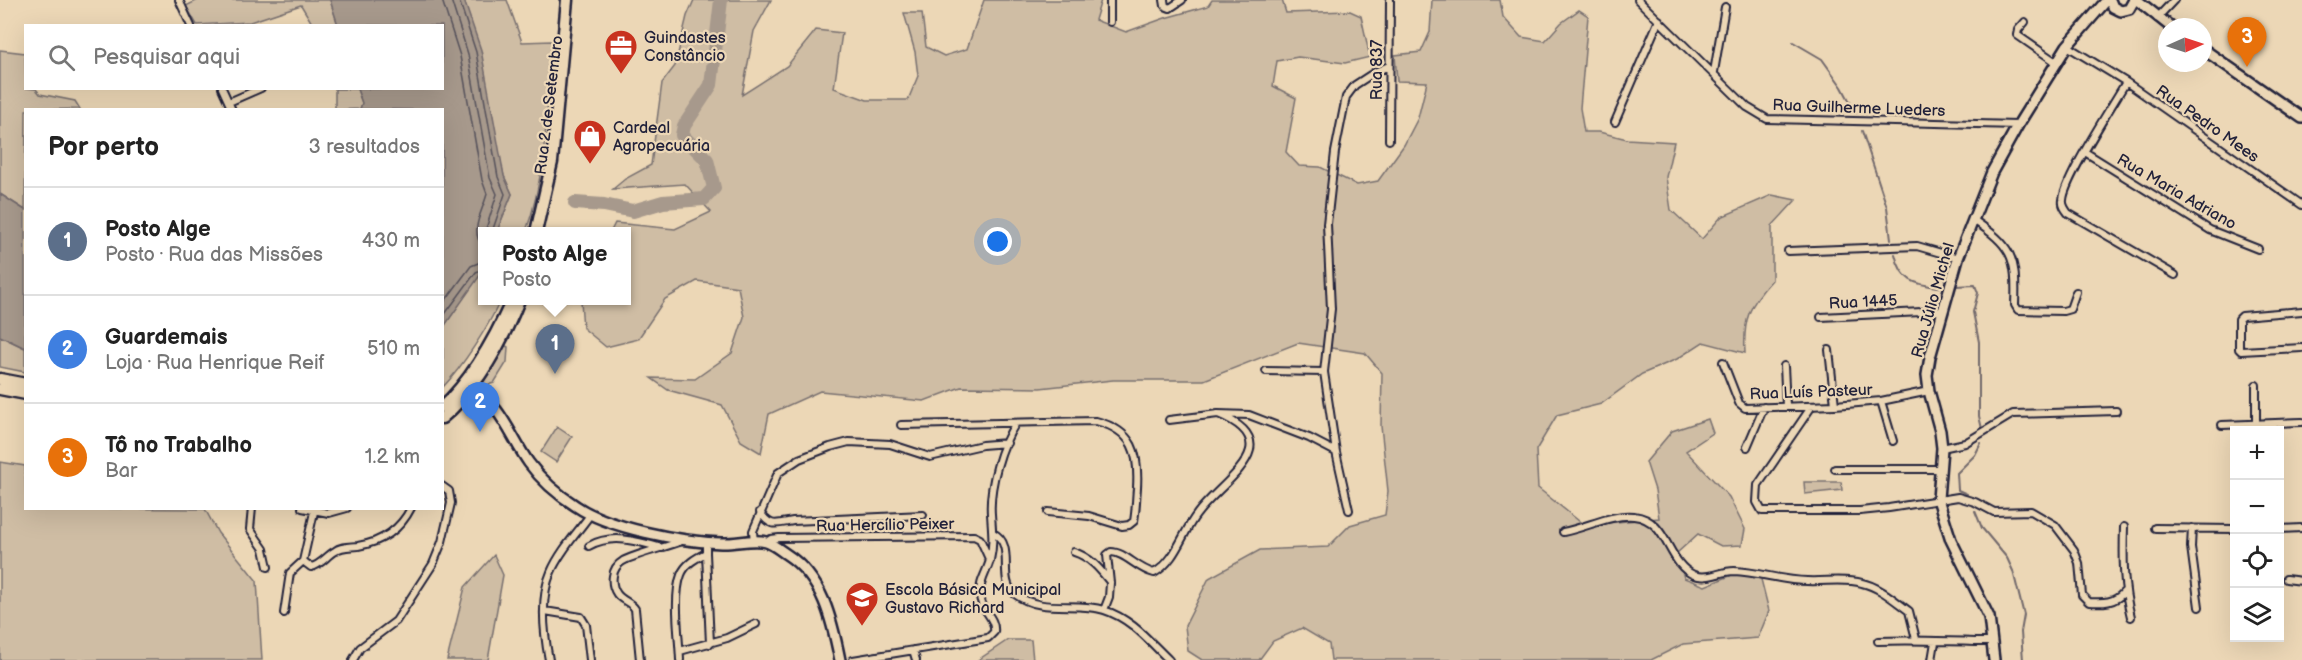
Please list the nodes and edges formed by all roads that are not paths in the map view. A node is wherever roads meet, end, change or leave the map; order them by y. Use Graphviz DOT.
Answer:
graph roads {
  1 [pos="179,0"];
  2 [pos="567,0"];
  3 [pos="574,0"];
  4 [pos="1110,0"];
  5 [pos="1164,0"];
  6 [pos="1182,0"];
  7 [pos="1390,0"];
  8 [pos="1638,0"];
  9 [pos="2174,0"];
  10 [pos="2110,2"];
  11 [pos="2134,3"];
  12 [pos="1725,7"];
  13 [pos="2153,15"];
  14 [pos="2158,18"];
  15 [pos="1659,20"];
  16 [pos="1110,22"];
  17 [pos="2025,22"];
  18 [pos="190,24"];
  19 [pos="2067,46"];
  20 [pos="2212,55"];
  21 [pos="2056,62"];
  22 [pos="1389,66"];
  23 [pos="1714,72"];
  24 [pos="2126,82"];
  25 [pos="223,90"];
  26 [pos="256,90"];
  27 [pos="229,102"];
  28 [pos="231,108"];
  29 [pos="2302,118"];
  30 [pos="1615,122"];
  31 [pos="2018,125"];
  32 [pos="1389,140"];
  33 [pos="2085,152"];
  34 [pos="2302,205"];
  35 [pos="545,213"];
  36 [pos="1972,219"];
  37 [pos="538,227"];
  38 [pos="543,227"];
  39 [pos="2258,249"];
  40 [pos="1788,251"];
  41 [pos="1958,258"];
  42 [pos="2175,275"];
  43 [pos="2076,292"];
  44 [pos="510,305"];
  45 [pos="516,305"];
  46 [pos="1942,310"];
  47 [pos="2302,311"];
  48 [pos="1821,317"];
  49 [pos="499,335"];
  50 [pos="2302,348"];
  51 [pos="1829,350"];
  52 [pos="1723,362"];
  53 [pos="1784,366"];
  54 [pos="1266,371"];
  55 [pos="1324,372"];
  56 [pos="0,379"];
  57 [pos="24,384"];
  58 [pos="2256,385"];
  59 [pos="468,386"];
  60 [pos="0,389"];
  61 [pos="1929,391"];
  62 [pos="24,394"];
  63 [pos="1881,401"];
  64 [pos="444,405"];
  65 [pos="1786,405"];
  66 [pos="1835,405"];
  67 [pos="1812,406"];
  68 [pos="1764,407"];
  69 [pos="2116,411"];
  70 [pos="1218,414"];
  71 [pos="444,416"];
  72 [pos="1168,420"];
  73 [pos="2302,422"];
  74 [pos="1016,423"];
  75 [pos="2256,423"];
  76 [pos="901,425"];
  77 [pos="2222,425"];
  78 [pos="1893,441"];
  79 [pos="1006,443"];
  80 [pos="1747,447"];
  81 [pos="1942,448"];
  82 [pos="1336,452"];
  83 [pos="1835,469"];
  84 [pos="1939,469"];
  85 [pos="444,487"];
  86 [pos="1938,499"];
  87 [pos="252,510"];
  88 [pos="308,510"];
  89 [pos="340,510"];
  90 [pos="410,510"];
  91 [pos="1349,510"];
  92 [pos="314,512"];
  93 [pos="760,512"];
  94 [pos="1048,512"];
  95 [pos="590,514"];
  96 [pos="923,515"];
  97 [pos="2124,527"];
  98 [pos="2155,528"];
  99 [pos="2192,528"];
  100 [pos="2302,528"];
  101 [pos="2230,529"];
  102 [pos="2284,529"];
  103 [pos="1563,531"];
  104 [pos="993,533"];
  105 [pos="685,539"];
  106 [pos="754,542"];
  107 [pos="767,542"];
  108 [pos="589,546"];
  109 [pos="662,548"];
  110 [pos="706,548"];
  111 [pos="1074,552"];
  112 [pos="303,561"];
  113 [pos="990,561"];
  114 [pos="268,567"];
  115 [pos="2286,579"];
  116 [pos="2302,580"];
  117 [pos="1110,583"];
  118 [pos="2124,592"];
  119 [pos="2199,607"];
  120 [pos="1104,610"];
  121 [pos="546,611"];
  122 [pos="284,614"];
  123 [pos="2130,617"];
  124 [pos="756,624"];
  125 [pos="1916,639"];
  126 [pos="1878,641"];
  127 [pos="1935,642"];
  128 [pos="1993,642"];
  129 [pos="710,644"];
  130 [pos="913,650"];
  131 [pos="680,651"];
  132 [pos="353,660"];
  133 [pos="549,660"];
  134 [pos="590,660"];
  135 [pos="640,660"];
  136 [pos="680,660"];
  137 [pos="840,660"];
  138 [pos="853,660"];
  139 [pos="916,660"];
  140 [pos="1169,660"];
  141 [pos="1932,660"];
  142 [pos="1994,660"];
  1 -- 18 [label="street"];
  2 -- 35 [label="main road, Rua 2 de Setembro"];
  3 -- 35 [label="main road, Rua 2 de Setembro"];
  4 -- 16 [label="street"];
  5 -- 6 [label="street"];
  7 -- 22 [label="street, Rua 837"];
  8 -- 15 [label="street, Rua Guilherme Lueders"];
  9 -- 13 [label="street"];
  10 -- 11 [label="street"];
  10 -- 19 [label="street, Rua Júlio Michel"];
  11 -- 13 [label="street"];
  12 -- 23 [label="street"];
  13 -- 14 [label="street"];
  15 -- 23 [label="street, Rua Guilherme Lueders"];
  15 -- 30 [label="street"];
  17 -- 21 [label="street"];
  19 -- 21 [label="street, Rua Júlio Michel"];
  19 -- 24 [label="street, Rua Pedro Mees"];
  20 -- 29 [label="street"];
  21 -- 31 [label="street, Rua Júlio Michel"];
  22 -- 32 [label="street, Rua 837"];
  22 -- 55 [label="street"];
  23 -- 31 [label="street, Rua Guilherme Lueders"];
  24 -- 33 [label="street"];
  24 -- 34 [label="street, Rua Pedro Mees"];
  25 -- 27 [label="street"];
  26 -- 27 [label="street"];
  27 -- 28 [label="street"];
  31 -- 36 [label="street, Rua Júlio Michel"];
  33 -- 39 [label="street, Rua Maria Adriano"];
  33 -- 42 [label="street"];
  35 -- 37 [label="main road"];
  35 -- 38 [label="main road"];
  36 -- 41 [label="street, Rua Júlio Michel"];
  36 -- 43 [label="street"];
  40 -- 41 [label="street"];
  41 -- 46 [label="street, Rua Júlio Michel"];
  44 -- 49 [label="main road"];
  45 -- 49 [label="main road"];
  46 -- 48 [label="street, Rua 1445"];
  46 -- 61 [label="street, Rua Júlio Michel"];
  47 -- 50 [label="street"];
  49 -- 59 [label="main road"];
  51 -- 66 [label="street"];
  52 -- 68 [label="street, Rua Luís Pasteur"];
  53 -- 65 [label="street"];
  54 -- 55 [label="street"];
  55 -- 82 [label="street"];
  56 -- 57 [label="main road"];
  58 -- 75 [label="street"];
  59 -- 64 [label="main road"];
  59 -- 71 [label="main road"];
  59 -- 95 [label="street"];
  60 -- 62 [label="main road"];
  61 -- 63 [label="street, Rua Luís Pasteur"];
  61 -- 81 [label="street, Rua Júlio Michel"];
  63 -- 66 [label="street, Rua Luís Pasteur"];
  63 -- 78 [label="street"];
  65 -- 67 [label="street, Rua Luís Pasteur"];
  65 -- 68 [label="street, Rua Luís Pasteur"];
  66 -- 67 [label="street, Rua Luís Pasteur"];
  67 -- 86 [label="street"];
  68 -- 80 [label="street"];
  69 -- 81 [label="street"];
  70 -- 72 [label="street"];
  70 -- 82 [label="street"];
  70 -- 117 [label="street"];
  73 -- 75 [label="street"];
  74 -- 76 [label="street"];
  74 -- 79 [label="street"];
  74 -- 94 [label="street"];
  75 -- 77 [label="street"];
  79 -- 93 [label="street"];
  79 -- 104 [label="street"];
  81 -- 84 [label="street, Rua Júlio Michel"];
  82 -- 91 [label="street"];
  83 -- 84 [label="street"];
  84 -- 86 [label="street, Rua Júlio Michel"];
  85 -- 132 [label="street"];
  86 -- 118 [label="street"];
  86 -- 128 [label="street, Rua Júlio Michel"];
  87 -- 114 [label="street"];
  88 -- 92 [label="street"];
  89 -- 92 [label="street"];
  90 -- 112 [label="street"];
  92 -- 112 [label="street"];
  93 -- 96 [label="street"];
  93 -- 106 [label="street"];
  95 -- 105 [label="street"];
  95 -- 121 [label="street"];
  97 -- 118 [label="street"];
  98 -- 99 [label="street"];
  99 -- 101 [label="street"];
  99 -- 119 [label="street"];
  100 -- 102 [label="street"];
  103 -- 125 [label="street"];
  104 -- 113 [label="street"];
  104 -- 120 [label="street"];
  105 -- 109 [label="street"];
  105 -- 110 [label="street"];
  106 -- 107 [label="street"];
  106 -- 110 [label="street"];
  107 -- 113 [label="street, Rua Hercílio Peixer"];
  107 -- 137 [label="street"];
  108 -- 109 [label="street"];
  109 -- 135 [label="street"];
  110 -- 129 [label="street"];
  110 -- 131 [label="street"];
  111 -- 117 [label="street"];
  112 -- 122 [label="street"];
  113 -- 130 [label="street"];
  115 -- 116 [label="street"];
  117 -- 120 [label="street"];
  118 -- 123 [label="street"];
  120 -- 140 [label="street"];
  121 -- 133 [label="street"];
  121 -- 134 [label="street"];
  124 -- 129 [label="street"];
  125 -- 126 [label="street"];
  125 -- 127 [label="street"];
  127 -- 128 [label="street"];
  127 -- 141 [label="street"];
  128 -- 142 [label="street, Rua Júlio Michel"];
  129 -- 131 [label="street"];
  130 -- 138 [label="street"];
  130 -- 139 [label="street"];
  131 -- 136 [label="street"];
}
